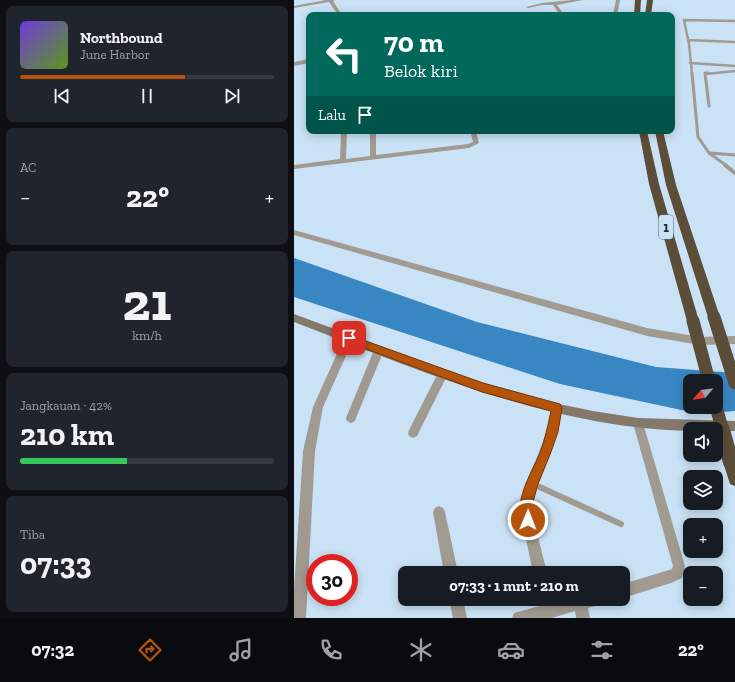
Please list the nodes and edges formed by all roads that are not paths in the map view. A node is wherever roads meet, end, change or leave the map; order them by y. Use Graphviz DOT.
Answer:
graph roads {
  1 [pos="301,0"];
  2 [pos="331,0"];
  3 [pos="580,0"];
  4 [pos="618,0"];
  5 [pos="638,0"];
  6 [pos="650,0"];
  7 [pos="554,4"];
  8 [pos="304,6"];
  9 [pos="294,7"];
  10 [pos="528,7"];
  11 [pos="338,12"];
  12 [pos="560,12"];
  13 [pos="616,12"];
  14 [pos="636,12"];
  15 [pos="648,12"];
  16 [pos="735,21"];
  17 [pos="688,40"];
  18 [pos="735,42"];
  19 [pos="306,62"];
  20 [pos="690,63"];
  21 [pos="294,64"];
  22 [pos="735,66"];
  23 [pos="735,72"];
  24 [pos="709,106"];
  25 [pos="344,134"];
  26 [pos="373,134"];
  27 [pos="474,134"];
  28 [pos="644,134"];
  29 [pos="660,134"];
  30 [pos="710,153"];
  31 [pos="735,155"];
  32 [pos="373,158"];
  33 [pos="343,161"];
  34 [pos="294,167"];
  35 [pos="735,173"];
  36 [pos="294,232"];
  37 [pos="294,318"];
  38 [pos="349,338"];
  39 [pos="735,340"];
  40 [pos="379,350"];
  41 [pos="443,374"];
  42 [pos="707,374"];
  43 [pos="735,383"];
  44 [pos="556,408"];
  45 [pos="718,414"];
  46 [pos="351,418"];
  47 [pos="638,423"];
  48 [pos="735,426"];
  49 [pos="413,433"];
  50 [pos="735,479"];
  51 [pos="532,484"];
  52 [pos="439,512"];
  53 [pos="621,524"];
  54 [pos="450,566"];
  55 [pos="538,566"];
  56 [pos="630,589"];
  57 [pos="457,606"];
  58 [pos="548,606"];
  59 [pos="580,606"];
  60 [pos="298,618"];
  61 [pos="460,618"];
  62 [pos="519,618"];
  63 [pos="583,618"];
  1 -- 8 [label="street"];
  2 -- 8 [label="street"];
  2 -- 11 [label="street"];
  3 -- 7 [label="street"];
  4 -- 13 [label="street"];
  5 -- 14 [label="highway"];
  6 -- 15 [label="highway"];
  7 -- 10 [label="street"];
  7 -- 12 [label="street"];
  8 -- 9 [label="street"];
  16 -- 17 [label="lane"];
  17 -- 18 [label="lane"];
  17 -- 20 [label="lane"];
  19 -- 21 [label="street"];
  20 -- 22 [label="lane"];
  20 -- 30 [label="lane"];
  23 -- 24 [label="lane"];
  25 -- 33 [label="street"];
  26 -- 32 [label="street"];
  27 -- 32 [label="street"];
  28 -- 42 [label="highway, 1, bridge"];
  29 -- 43 [label="highway, 1, bridge"];
  30 -- 31 [label="lane"];
  30 -- 35 [label="lane"];
  32 -- 33 [label="street"];
  33 -- 34 [label="street"];
  36 -- 39 [label="street"];
  37 -- 38 [label="street"];
  38 -- 40 [label="street"];
  38 -- 60 [label="street"];
  40 -- 41 [label="street"];
  40 -- 46 [label="street"];
  41 -- 44 [label="street"];
  41 -- 49 [label="street"];
  44 -- 47 [label="street"];
  44 -- 51 [label="street"];
  45 -- 50 [label="highway, bridge"];
  47 -- 48 [label="street"];
  47 -- 56 [label="street"];
  51 -- 53 [label="lane"];
  51 -- 55 [label="street"];
  52 -- 54 [label="street"];
  57 -- 61 [label="street"];
  58 -- 62 [label="street"];
  59 -- 63 [label="street"];
}
